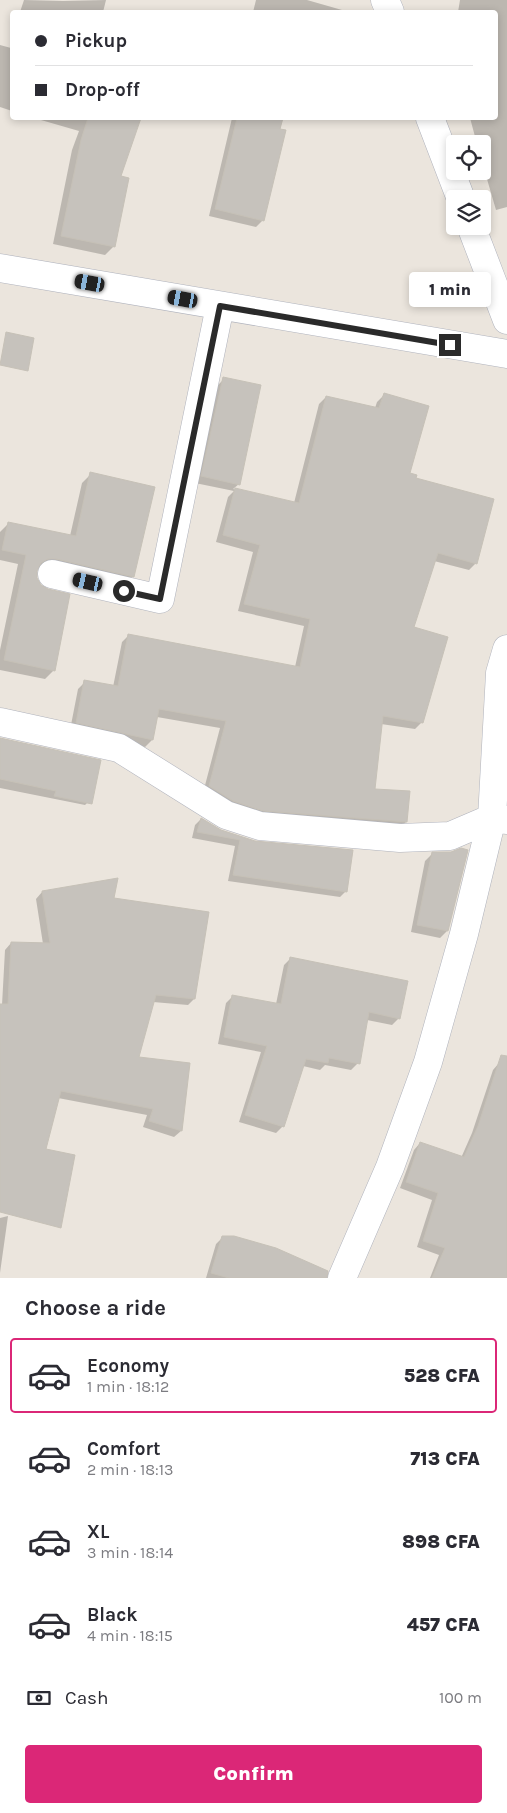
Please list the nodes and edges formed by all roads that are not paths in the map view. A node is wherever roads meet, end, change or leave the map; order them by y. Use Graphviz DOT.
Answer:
graph roads {
  1 [pos="431,120"];
  2 [pos="458,190"];
  3 [pos="474,235"];
  4 [pos="0,268"];
  5 [pos="220,306"];
  6 [pos="507,320"];
  7 [pos="507,354"];
  8 [pos="52,574"];
  9 [pos="507,649"];
  10 [pos="0,722"];
  11 [pos="500,819"];
  12 [pos="342,1278"];
  1 -- 2 [label="street"];
  3 -- 6 [label="street"];
  4 -- 5 [label="street"];
  5 -- 7 [label="street"];
  5 -- 8 [label="street"];
  9 -- 11 [label="street"];
  10 -- 11 [label="street"];
  11 -- 12 [label="street"];
}
